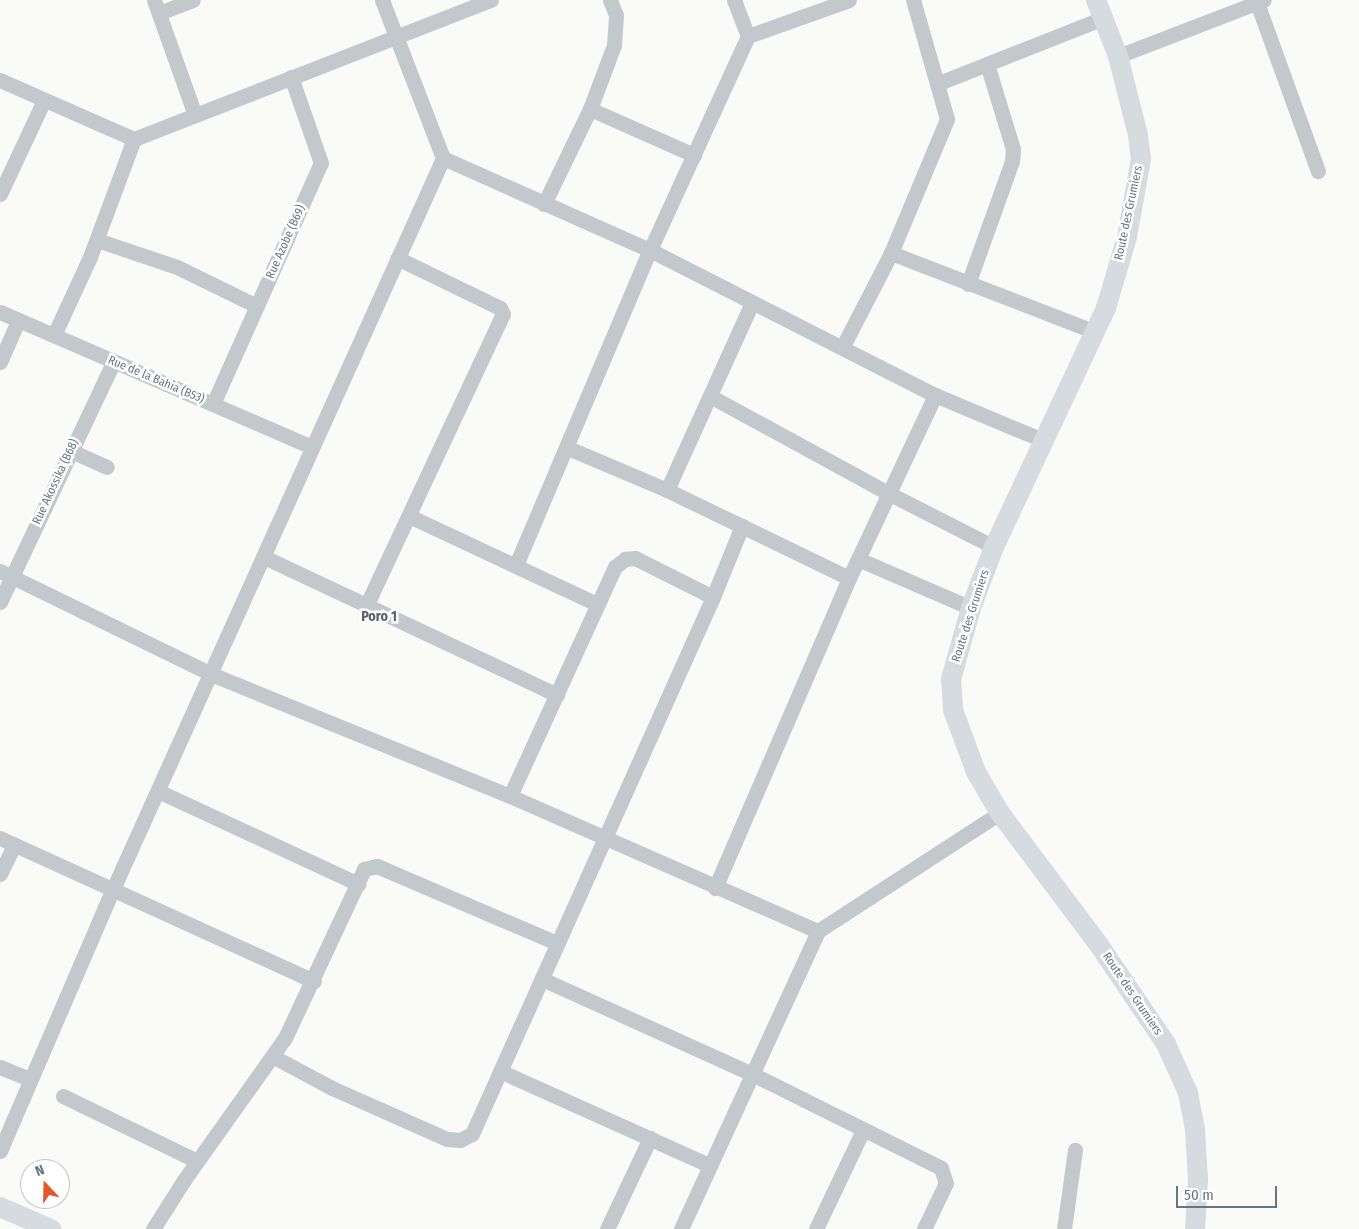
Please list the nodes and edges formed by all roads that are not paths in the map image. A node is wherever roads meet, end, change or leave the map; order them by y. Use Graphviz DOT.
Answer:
graph roads {
  1 [pos="193,0"];
  2 [pos="382,0"];
  3 [pos="490,0"];
  4 [pos="610,0"];
  5 [pos="734,0"];
  6 [pos="913,0"];
  7 [pos="846,1"];
  8 [pos="1259,1"];
  9 [pos="157,7"];
  10 [pos="1099,9"];
  11 [pos="748,36"];
  12 [pos="396,38"];
  13 [pos="1118,56"];
  14 [pos="987,64"];
  15 [pos="291,77"];
  16 [pos="0,80"];
  17 [pos="939,83"];
  18 [pos="44,100"];
  19 [pos="590,109"];
  20 [pos="195,115"];
  21 [pos="134,139"];
  22 [pos="694,155"];
  23 [pos="443,158"];
  24 [pos="1318,171"];
  25 [pos="1,189"];
  26 [pos="544,204"];
  27 [pos="97,240"];
  28 [pos="650,250"];
  29 [pos="891,253"];
  30 [pos="398,258"];
  31 [pos="968,284"];
  32 [pos="752,303"];
  33 [pos="258,306"];
  34 [pos="0,312"];
  35 [pos="18,321"];
  36 [pos="1096,332"];
  37 [pos="54,335"];
  38 [pos="843,346"];
  39 [pos="0,362"];
  40 [pos="113,363"];
  41 [pos="935,395"];
  42 [pos="710,396"];
  43 [pos="213,404"];
  44 [pos="1045,440"];
  45 [pos="312,447"];
  46 [pos="568,448"];
  47 [pos="71,451"];
  48 [pos="107,467"];
  49 [pos="667,490"];
  50 [pos="890,494"];
  51 [pos="409,516"];
  52 [pos="742,526"];
  53 [pos="994,547"];
  54 [pos="264,557"];
  55 [pos="858,559"];
  56 [pos="516,565"];
  57 [pos="6,574"];
  58 [pos="849,578"];
  59 [pos="714,597"];
  60 [pos="0,602"];
  61 [pos="367,604"];
  62 [pos="597,604"];
  63 [pos="971,608"];
  64 [pos="211,674"];
  65 [pos="557,695"];
  66 [pos="158,791"];
  67 [pos="510,796"];
  68 [pos="1000,813"];
  69 [pos="605,837"];
  70 [pos="7,842"];
  71 [pos="0,874"];
  72 [pos="358,884"];
  73 [pos="715,888"];
  74 [pos="113,889"];
  75 [pos="818,931"];
  76 [pos="557,944"];
  77 [pos="542,979"];
  78 [pos="314,981"];
  79 [pos="274,1057"];
  80 [pos="0,1067"];
  81 [pos="502,1072"];
  82 [pos="750,1073"];
  83 [pos="30,1079"];
  84 [pos="63,1096"];
  85 [pos="863,1130"];
  86 [pos="650,1138"];
  87 [pos="1076,1150"];
  88 [pos="0,1152"];
  89 [pos="197,1161"];
  90 [pos="709,1165"];
  91 [pos="0,1206"];
  92 [pos="51,1229"];
  93 [pos="153,1229"];
  94 [pos="606,1229"];
  95 [pos="681,1229"];
  96 [pos="816,1229"];
  97 [pos="924,1229"];
  98 [pos="1064,1229"];
  99 [pos="1195,1229"];
  1 -- 9 [label="street"];
  2 -- 12 [label="street"];
  3 -- 12 [label="street"];
  4 -- 19 [label="street"];
  5 -- 11 [label="street"];
  6 -- 17 [label="street"];
  7 -- 11 [label="street"];
  8 -- 13 [label="street"];
  8 -- 24 [label="street"];
  9 -- 20 [label="street"];
  10 -- 13 [label="main road, Route des Grumiers"];
  10 -- 14 [label="street"];
  11 -- 22 [label="street"];
  12 -- 15 [label="street"];
  12 -- 23 [label="street"];
  13 -- 36 [label="main road, Route des Grumiers"];
  14 -- 17 [label="street"];
  14 -- 31 [label="street"];
  15 -- 20 [label="street"];
  15 -- 33 [label="street, Rue Azobe (B69)"];
  16 -- 18 [label="street"];
  17 -- 29 [label="street"];
  18 -- 21 [label="street"];
  18 -- 25 [label="street"];
  19 -- 22 [label="street"];
  19 -- 26 [label="street"];
  20 -- 21 [label="street"];
  21 -- 27 [label="street"];
  22 -- 28 [label="street"];
  23 -- 26 [label="street"];
  23 -- 30 [label="street"];
  26 -- 28 [label="street"];
  27 -- 33 [label="street"];
  27 -- 37 [label="street"];
  28 -- 32 [label="street"];
  28 -- 46 [label="street"];
  29 -- 31 [label="street"];
  29 -- 38 [label="street"];
  30 -- 45 [label="street"];
  30 -- 51 [label="street"];
  31 -- 36 [label="street"];
  32 -- 38 [label="street"];
  32 -- 42 [label="street"];
  33 -- 43 [label="street, Rue Azobe (B69)"];
  34 -- 35 [label="street, Rue de la Bahia (B53)"];
  35 -- 37 [label="street, Rue de la Bahia (B53)"];
  35 -- 39 [label="street"];
  36 -- 44 [label="main road, Route des Grumiers"];
  37 -- 40 [label="street, Rue de la Bahia (B53)"];
  38 -- 41 [label="street"];
  40 -- 43 [label="street, Rue de la Bahia (B53)"];
  40 -- 47 [label="street, Rue Akossika (B68)"];
  41 -- 44 [label="street"];
  41 -- 50 [label="street"];
  42 -- 49 [label="street"];
  42 -- 50 [label="street"];
  43 -- 45 [label="street, Rue de la Bahia (B53)"];
  44 -- 53 [label="main road, Route des Grumiers"];
  45 -- 54 [label="street"];
  46 -- 49 [label="street"];
  46 -- 56 [label="street"];
  47 -- 48 [label="street"];
  47 -- 57 [label="street, Rue Akossika (B68)"];
  49 -- 52 [label="street"];
  50 -- 53 [label="street"];
  50 -- 55 [label="street"];
  51 -- 56 [label="street"];
  51 -- 61 [label="street"];
  52 -- 58 [label="street"];
  52 -- 59 [label="street"];
  53 -- 63 [label="main road, Route des Grumiers"];
  54 -- 61 [label="street"];
  54 -- 64 [label="street"];
  55 -- 58 [label="street"];
  55 -- 63 [label="street"];
  56 -- 62 [label="street"];
  57 -- 60 [label="street, Rue Akossika (B68)"];
  57 -- 64 [label="street"];
  58 -- 73 [label="street"];
  59 -- 62 [label="street"];
  59 -- 69 [label="street"];
  61 -- 65 [label="street"];
  62 -- 65 [label="street"];
  63 -- 68 [label="main road, Route des Grumiers"];
  64 -- 66 [label="street"];
  64 -- 67 [label="street"];
  65 -- 67 [label="street"];
  66 -- 72 [label="street"];
  66 -- 74 [label="street"];
  67 -- 69 [label="street"];
  68 -- 75 [label="street"];
  68 -- 99 [label="main road, Route des Grumiers"];
  69 -- 73 [label="street"];
  69 -- 76 [label="street"];
  70 -- 71 [label="street"];
  70 -- 74 [label="street"];
  72 -- 76 [label="street"];
  72 -- 78 [label="street"];
  73 -- 75 [label="street"];
  74 -- 78 [label="street"];
  74 -- 83 [label="street"];
  75 -- 82 [label="street"];
  76 -- 77 [label="street"];
  77 -- 81 [label="street"];
  77 -- 82 [label="street"];
  78 -- 79 [label="street"];
  79 -- 81 [label="street"];
  79 -- 89 [label="street"];
  80 -- 83 [label="street"];
  81 -- 86 [label="street"];
  82 -- 85 [label="street"];
  82 -- 90 [label="street"];
  83 -- 88 [label="street"];
  84 -- 89 [label="street"];
  85 -- 96 [label="street"];
  85 -- 97 [label="street"];
  86 -- 90 [label="street"];
  86 -- 94 [label="street"];
  87 -- 98 [label="street"];
  89 -- 93 [label="street"];
  90 -- 95 [label="street"];
  91 -- 92 [label="main road"];
}
